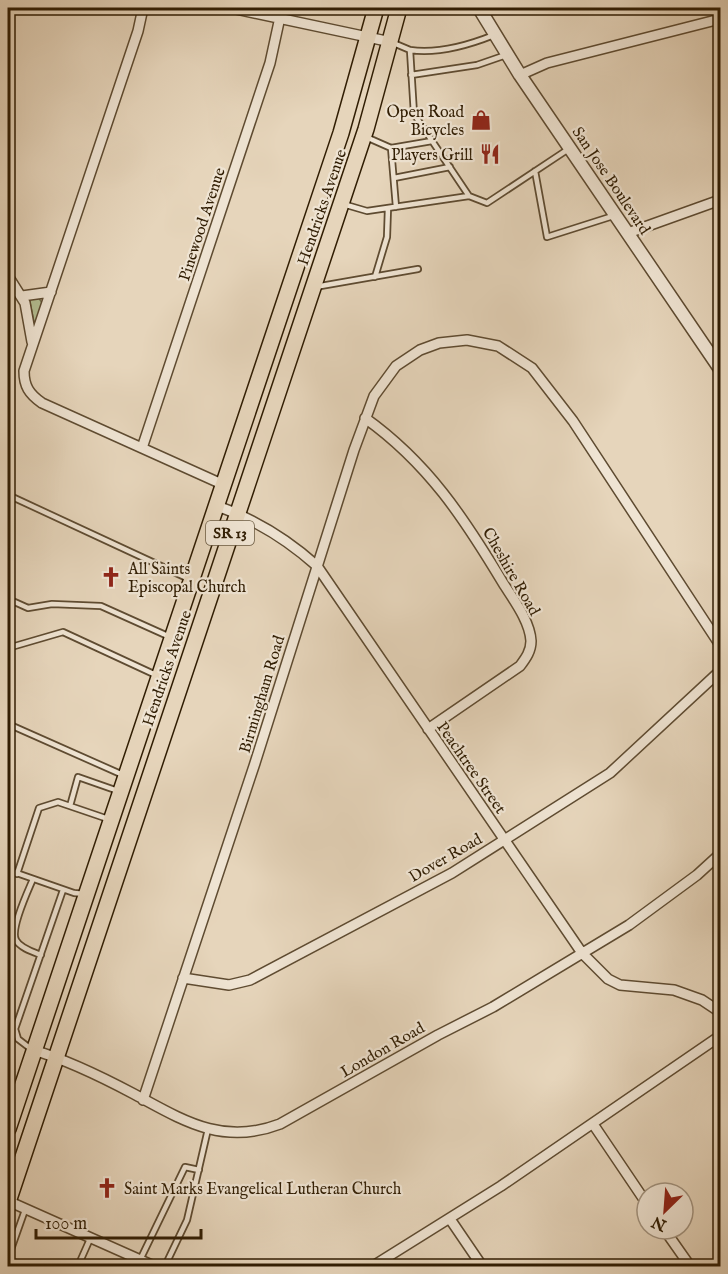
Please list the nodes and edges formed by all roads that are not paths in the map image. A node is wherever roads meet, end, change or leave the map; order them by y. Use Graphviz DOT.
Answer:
graph roads {
  1 [pos="143,8"];
  2 [pos="231,8"];
  3 [pos="282,8"];
  4 [pos="376,8"];
  5 [pos="399,8"];
  6 [pos="479,8"];
  7 [pos="280,19"];
  8 [pos="720,19"];
  9 [pos="494,35"];
  10 [pos="369,37"];
  11 [pos="391,42"];
  12 [pos="410,50"];
  13 [pos="506,55"];
  14 [pos="411,75"];
  15 [pos="520,75"];
  16 [pos="363,136"];
  17 [pos="432,141"];
  18 [pos="391,148"];
  19 [pos="570,148"];
  20 [pos="450,167"];
  21 [pos="535,171"];
  22 [pos="394,178"];
  23 [pos="469,196"];
  24 [pos="720,200"];
  25 [pos="341,203"];
  26 [pos="396,207"];
  27 [pos="388,208"];
  28 [pos="616,215"];
  29 [pos="628,233"];
  30 [pos="296,269"];
  31 [pos="418,269"];
  32 [pos="8,276"];
  33 [pos="375,277"];
  34 [pos="315,281"];
  35 [pos="51,292"];
  36 [pos="22,296"];
  37 [pos="33,345"];
  38 [pos="720,369"];
  39 [pos="365,418"];
  40 [pos="142,448"];
  41 [pos="224,485"];
  42 [pos="8,495"];
  43 [pos="217,506"];
  44 [pos="237,513"];
  45 [pos="317,566"];
  46 [pos="192,580"];
  47 [pos="8,599"];
  48 [pos="173,638"];
  49 [pos="194,645"];
  50 [pos="720,645"];
  51 [pos="8,648"];
  52 [pos="720,671"];
  53 [pos="159,676"];
  54 [pos="8,724"];
  55 [pos="428,729"];
  56 [pos="126,776"];
  57 [pos="148,780"];
  58 [pos="121,792"];
  59 [pos="70,806"];
  60 [pos="112,820"];
  61 [pos="505,839"];
  62 [pos="720,854"];
  63 [pos="8,870"];
  64 [pos="17,874"];
  65 [pos="33,879"];
  66 [pos="63,890"];
  67 [pos="87,894"];
  68 [pos="107,901"];
  69 [pos="582,953"];
  70 [pos="40,955"];
  71 [pos="183,978"];
  72 [pos="720,1012"];
  73 [pos="720,1036"];
  74 [pos="33,1050"];
  75 [pos="56,1057"];
  76 [pos="143,1100"];
  77 [pos="10,1112"];
  78 [pos="592,1124"];
  79 [pos="8,1129"];
  80 [pos="208,1129"];
  81 [pos="199,1170"];
  82 [pos="635,1187"];
  83 [pos="8,1201"];
  84 [pos="26,1208"];
  85 [pos="450,1219"];
  86 [pos="91,1238"];
  87 [pos="672,1241"];
  88 [pos="8,1259"];
  89 [pos="140,1260"];
  90 [pos="24,1266"];
  91 [pos="78,1266"];
  92 [pos="154,1266"];
  93 [pos="165,1266"];
  94 [pos="373,1266"];
  95 [pos="482,1266"];
  96 [pos="690,1266"];
  1 -- 35 [label="street"];
  2 -- 7 [label="street"];
  3 -- 7 [label="street, Pinewood Avenue"];
  4 -- 10 [label="main road, Hendricks Avenue / SR 13"];
  5 -- 11 [label="main road, Hendricks Avenue / SR 13"];
  6 -- 9 [label="street, San Jose Boulevard"];
  7 -- 10 [label="street"];
  7 -- 40 [label="street, Pinewood Avenue"];
  8 -- 15 [label="street"];
  9 -- 12 [label="lane"];
  9 -- 13 [label="street, San Jose Boulevard"];
  10 -- 11 [label="street"];
  10 -- 30 [label="main road, Hendricks Avenue / SR 13"];
  11 -- 12 [label="lane"];
  11 -- 16 [label="main road, Hendricks Avenue / SR 13"];
  12 -- 14 [label="lane"];
  13 -- 14 [label="lane"];
  13 -- 15 [label="street, San Jose Boulevard"];
  14 -- 17 [label="lane"];
  15 -- 19 [label="street, San Jose Boulevard"];
  16 -- 18 [label="lane"];
  16 -- 25 [label="main road, Hendricks Avenue / SR 13"];
  17 -- 18 [label="lane"];
  17 -- 20 [label="lane"];
  18 -- 22 [label="lane"];
  19 -- 21 [label="lane"];
  19 -- 28 [label="street, San Jose Boulevard"];
  20 -- 22 [label="lane"];
  20 -- 23 [label="lane"];
  21 -- 23 [label="lane"];
  21 -- 28 [label="lane"];
  22 -- 26 [label="lane"];
  23 -- 26 [label="lane"];
  24 -- 29 [label="street"];
  25 -- 27 [label="lane"];
  25 -- 34 [label="main road, Hendricks Avenue / SR 13"];
  26 -- 27 [label="lane"];
  27 -- 33 [label="lane"];
  28 -- 29 [label="street, San Jose Boulevard"];
  29 -- 38 [label="street, San Jose Boulevard"];
  30 -- 34 [label="main road"];
  30 -- 41 [label="main road, Hendricks Avenue / SR 13"];
  31 -- 33 [label="lane"];
  32 -- 36 [label="street"];
  33 -- 34 [label="lane"];
  34 -- 44 [label="main road, Hendricks Avenue / SR 13"];
  35 -- 36 [label="street"];
  35 -- 37 [label="street"];
  36 -- 37 [label="street"];
  37 -- 40 [label="street"];
  39 -- 45 [label="street, Birmingham Road"];
  39 -- 50 [label="street, Birmingham Road"];
  39 -- 55 [label="street, Cheshire Road"];
  40 -- 41 [label="street"];
  41 -- 43 [label="main road, Hendricks Avenue / SR 13"];
  42 -- 46 [label="lane"];
  43 -- 44 [label="street, Peachtree Street"];
  43 -- 46 [label="main road, Hendricks Avenue / SR 13"];
  44 -- 45 [label="street, Peachtree Street"];
  44 -- 49 [label="main road, Hendricks Avenue / SR 13"];
  45 -- 55 [label="street, Peachtree Street"];
  45 -- 71 [label="street, Birmingham Road"];
  46 -- 48 [label="main road, Hendricks Avenue / SR 13"];
  47 -- 48 [label="lane"];
  48 -- 49 [label="main road"];
  48 -- 53 [label="main road, Hendricks Avenue / SR 13"];
  49 -- 57 [label="main road, Hendricks Avenue / SR 13"];
  51 -- 53 [label="lane"];
  52 -- 61 [label="street, Dover Road"];
  53 -- 56 [label="main road, Hendricks Avenue / SR 13"];
  54 -- 56 [label="lane"];
  55 -- 61 [label="street, Peachtree Street"];
  56 -- 57 [label="main road"];
  56 -- 58 [label="main road, Hendricks Avenue / SR 13"];
  57 -- 68 [label="main road, Hendricks Avenue / SR 13"];
  58 -- 59 [label="lane"];
  58 -- 60 [label="main road, Hendricks Avenue / SR 13"];
  59 -- 60 [label="lane"];
  59 -- 64 [label="lane"];
  60 -- 67 [label="main road, Hendricks Avenue / SR 13"];
  61 -- 69 [label="street, Peachtree Street"];
  61 -- 71 [label="street, Dover Road"];
  62 -- 69 [label="street, London Road"];
  63 -- 64 [label="lane"];
  64 -- 65 [label="lane"];
  65 -- 66 [label="lane"];
  65 -- 70 [label="lane"];
  66 -- 67 [label="lane"];
  66 -- 70 [label="lane"];
  67 -- 68 [label="main road"];
  67 -- 74 [label="main road, Hendricks Avenue / SR 13"];
  68 -- 75 [label="main road, Hendricks Avenue / SR 13"];
  69 -- 72 [label="street, Peachtree Street"];
  69 -- 80 [label="street, London Road"];
  70 -- 74 [label="lane"];
  71 -- 76 [label="street, Birmingham Road"];
  73 -- 78 [label="street"];
  74 -- 75 [label="street, London Road"];
  74 -- 77 [label="main road, Hendricks Avenue / SR 13"];
  75 -- 76 [label="street, London Road"];
  75 -- 83 [label="main road, Hendricks Avenue / SR 13"];
  76 -- 80 [label="street, London Road"];
  77 -- 79 [label="main road, Hendricks Avenue / SR 13"];
  78 -- 82 [label="street"];
  78 -- 85 [label="street"];
  80 -- 81 [label="lane"];
  81 -- 89 [label="lane"];
  81 -- 93 [label="lane"];
  83 -- 84 [label="street"];
  84 -- 86 [label="street"];
  84 -- 88 [label="lane"];
  85 -- 94 [label="street"];
  85 -- 95 [label="street"];
  86 -- 89 [label="street"];
  86 -- 91 [label="lane"];
  87 -- 96 [label="street"];
  88 -- 90 [label="lane"];
  89 -- 92 [label="street"];
}
